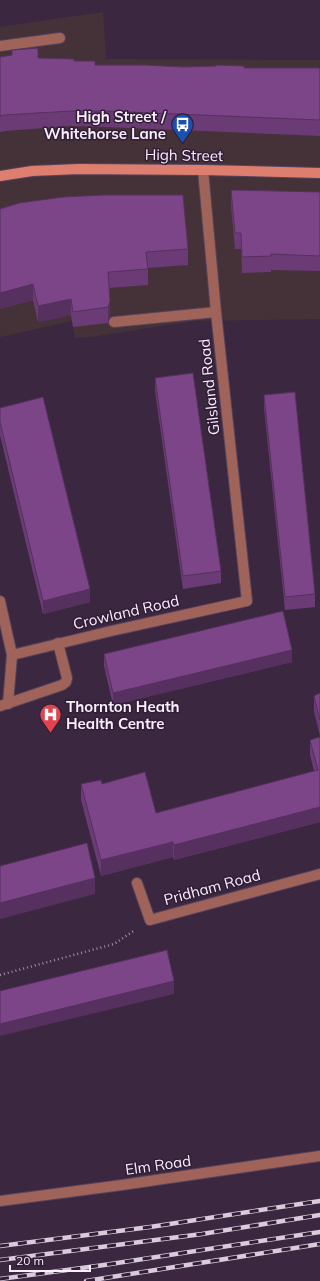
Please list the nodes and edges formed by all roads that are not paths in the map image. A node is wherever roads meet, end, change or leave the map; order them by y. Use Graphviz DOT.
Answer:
graph roads {
  1 [pos="60,38"];
  2 [pos="0,46"];
  3 [pos="203,170"];
  4 [pos="320,173"];
  5 [pos="0,176"];
  6 [pos="216,312"];
  7 [pos="114,322"];
  8 [pos="247,600"];
  9 [pos="0,601"];
  10 [pos="58,643"];
  11 [pos="12,655"];
  12 [pos="4,705"];
  13 [pos="320,874"];
  14 [pos="137,883"];
  15 [pos="320,1156"];
  16 [pos="0,1201"];
  1 -- 2 [label="street"];
  3 -- 4 [label="main road, High Street"];
  3 -- 5 [label="main road, High Street"];
  3 -- 6 [label="street, Gilsland Road"];
  6 -- 7 [label="street"];
  6 -- 8 [label="street, Gilsland Road"];
  8 -- 10 [label="street, Crowland Road"];
  9 -- 11 [label="street"];
  10 -- 11 [label="street, Crowland Road"];
  10 -- 12 [label="street"];
  11 -- 12 [label="street"];
  13 -- 14 [label="street, Pridham Road"];
  15 -- 16 [label="street, Elm Road"];
}
